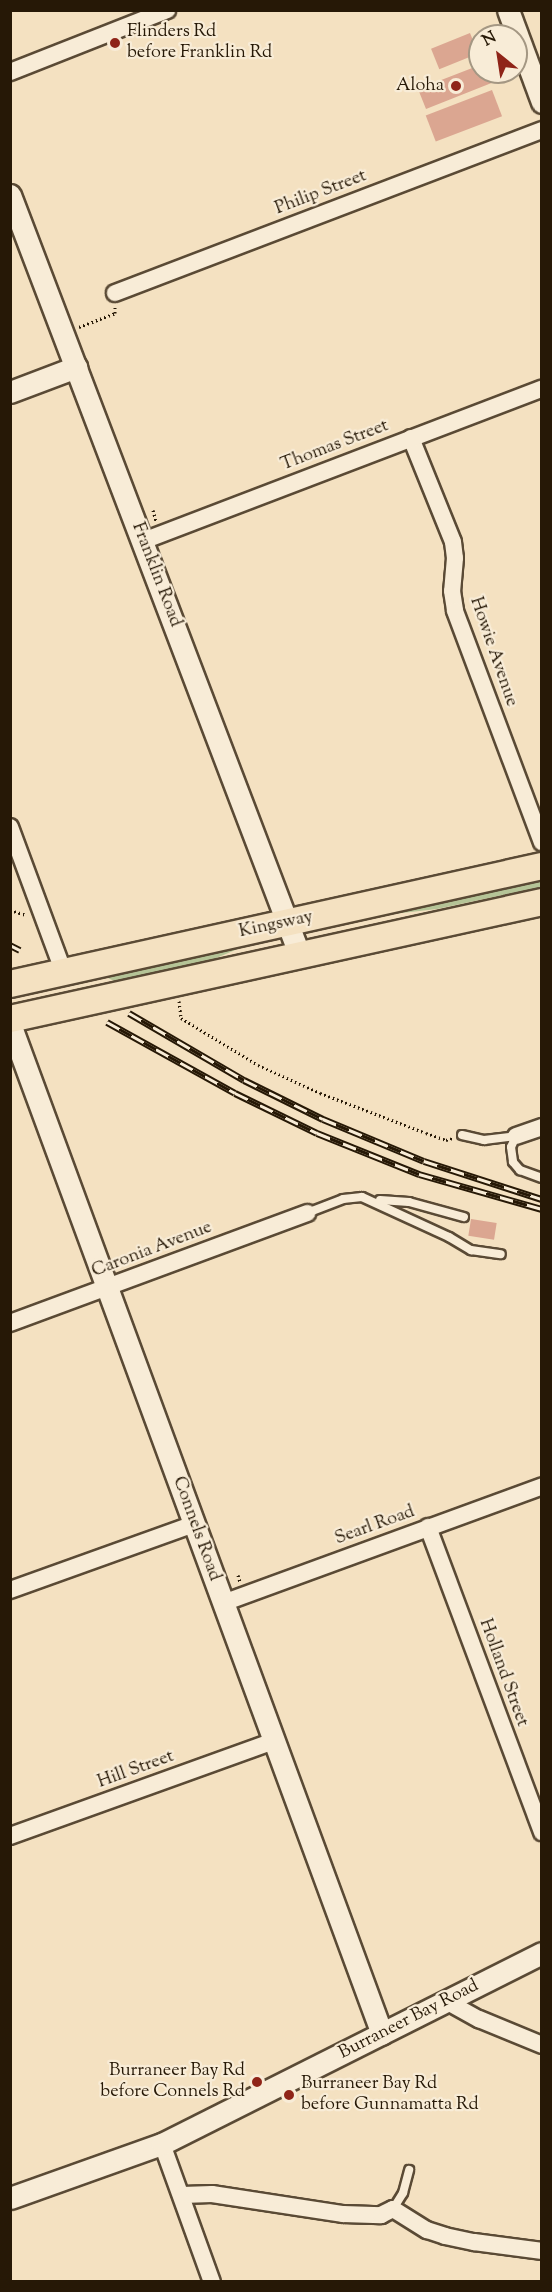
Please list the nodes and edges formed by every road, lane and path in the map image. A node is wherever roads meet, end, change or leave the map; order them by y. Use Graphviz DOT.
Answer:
graph roads {
  1 [pos="167,10"];
  2 [pos="508,10"];
  3 [pos="10,72"];
  4 [pos="542,102"];
  5 [pos="542,130"];
  6 [pos="10,195"];
  7 [pos="115,293"];
  8 [pos="63,333"];
  9 [pos="76,367"];
  10 [pos="542,389"];
  11 [pos="10,392"];
  12 [pos="411,438"];
  13 [pos="143,541"];
  14 [pos="10,827"];
  15 [pos="542,842"];
  16 [pos="542,866"];
  17 [pos="542,902"];
  18 [pos="288,923"];
  19 [pos="300,956"];
  20 [pos="64,973"];
  21 [pos="10,984"];
  22 [pos="179,999"];
  23 [pos="10,1022"];
  24 [pos="542,1127"];
  25 [pos="462,1135"];
  26 [pos="516,1136"];
  27 [pos="542,1178"];
  28 [pos="373,1200"];
  29 [pos="307,1213"];
  30 [pos="464,1217"];
  31 [pos="501,1254"];
  32 [pos="110,1288"];
  33 [pos="10,1323"];
  34 [pos="542,1485"];
  35 [pos="194,1524"];
  36 [pos="428,1527"];
  37 [pos="10,1590"];
  38 [pos="223,1603"];
  39 [pos="274,1741"];
  40 [pos="542,1832"];
  41 [pos="10,1836"];
  42 [pos="542,1953"];
  43 [pos="446,2001"];
  44 [pos="382,2034"];
  45 [pos="542,2044"];
  46 [pos="162,2144"];
  47 [pos="409,2170"];
  48 [pos="182,2195"];
  49 [pos="10,2198"];
  50 [pos="393,2209"];
  51 [pos="542,2251"];
  52 [pos="212,2282"];
  1 -- 3 [label="street"];
  2 -- 4 [label="street"];
  5 -- 7 [label="street, Philip Street"];
  6 -- 8 [label="street, Franklin Road"];
  7 -- 8 [label="path"];
  8 -- 9 [label="street, Franklin Road"];
  9 -- 11 [label="street"];
  9 -- 13 [label="street, Franklin Road"];
  10 -- 12 [label="street, Thomas Street"];
  12 -- 13 [label="street, Thomas Street"];
  12 -- 15 [label="street, Howie Avenue"];
  13 -- 18 [label="street, Franklin Road"];
  14 -- 20 [label="street"];
  16 -- 18 [label="main road, Kingsway"];
  17 -- 19 [label="main road, Kingsway"];
  18 -- 19 [label="street, Franklin Road"];
  18 -- 20 [label="main road, Kingsway"];
  19 -- 23 [label="main road, Kingsway"];
  20 -- 21 [label="main road, Kingsway"];
  22 -- 25 [label="path"];
  23 -- 32 [label="street, Connels Road"];
  24 -- 26 [label="street"];
  25 -- 26 [label="lane"];
  26 -- 27 [label="lane"];
  28 -- 29 [label="lane"];
  28 -- 30 [label="lane"];
  28 -- 31 [label="lane"];
  29 -- 32 [label="street, Caronia Avenue"];
  32 -- 33 [label="street, Caronia Avenue"];
  32 -- 35 [label="street, Connels Road"];
  34 -- 36 [label="street, Searl Road"];
  35 -- 37 [label="street"];
  35 -- 38 [label="street, Connels Road"];
  36 -- 38 [label="street, Searl Road"];
  36 -- 40 [label="street, Holland Street"];
  38 -- 39 [label="street, Connels Road"];
  39 -- 41 [label="street, Hill Street"];
  39 -- 44 [label="street, Connels Road"];
  42 -- 43 [label="street, Burraneer Bay Road"];
  43 -- 44 [label="street, Burraneer Bay Road"];
  43 -- 45 [label="street"];
  44 -- 46 [label="street, Burraneer Bay Road"];
  46 -- 48 [label="street"];
  46 -- 49 [label="street, Burraneer Bay Road"];
  47 -- 50 [label="lane"];
  48 -- 50 [label="street"];
  48 -- 52 [label="street"];
  50 -- 51 [label="street"];
}
